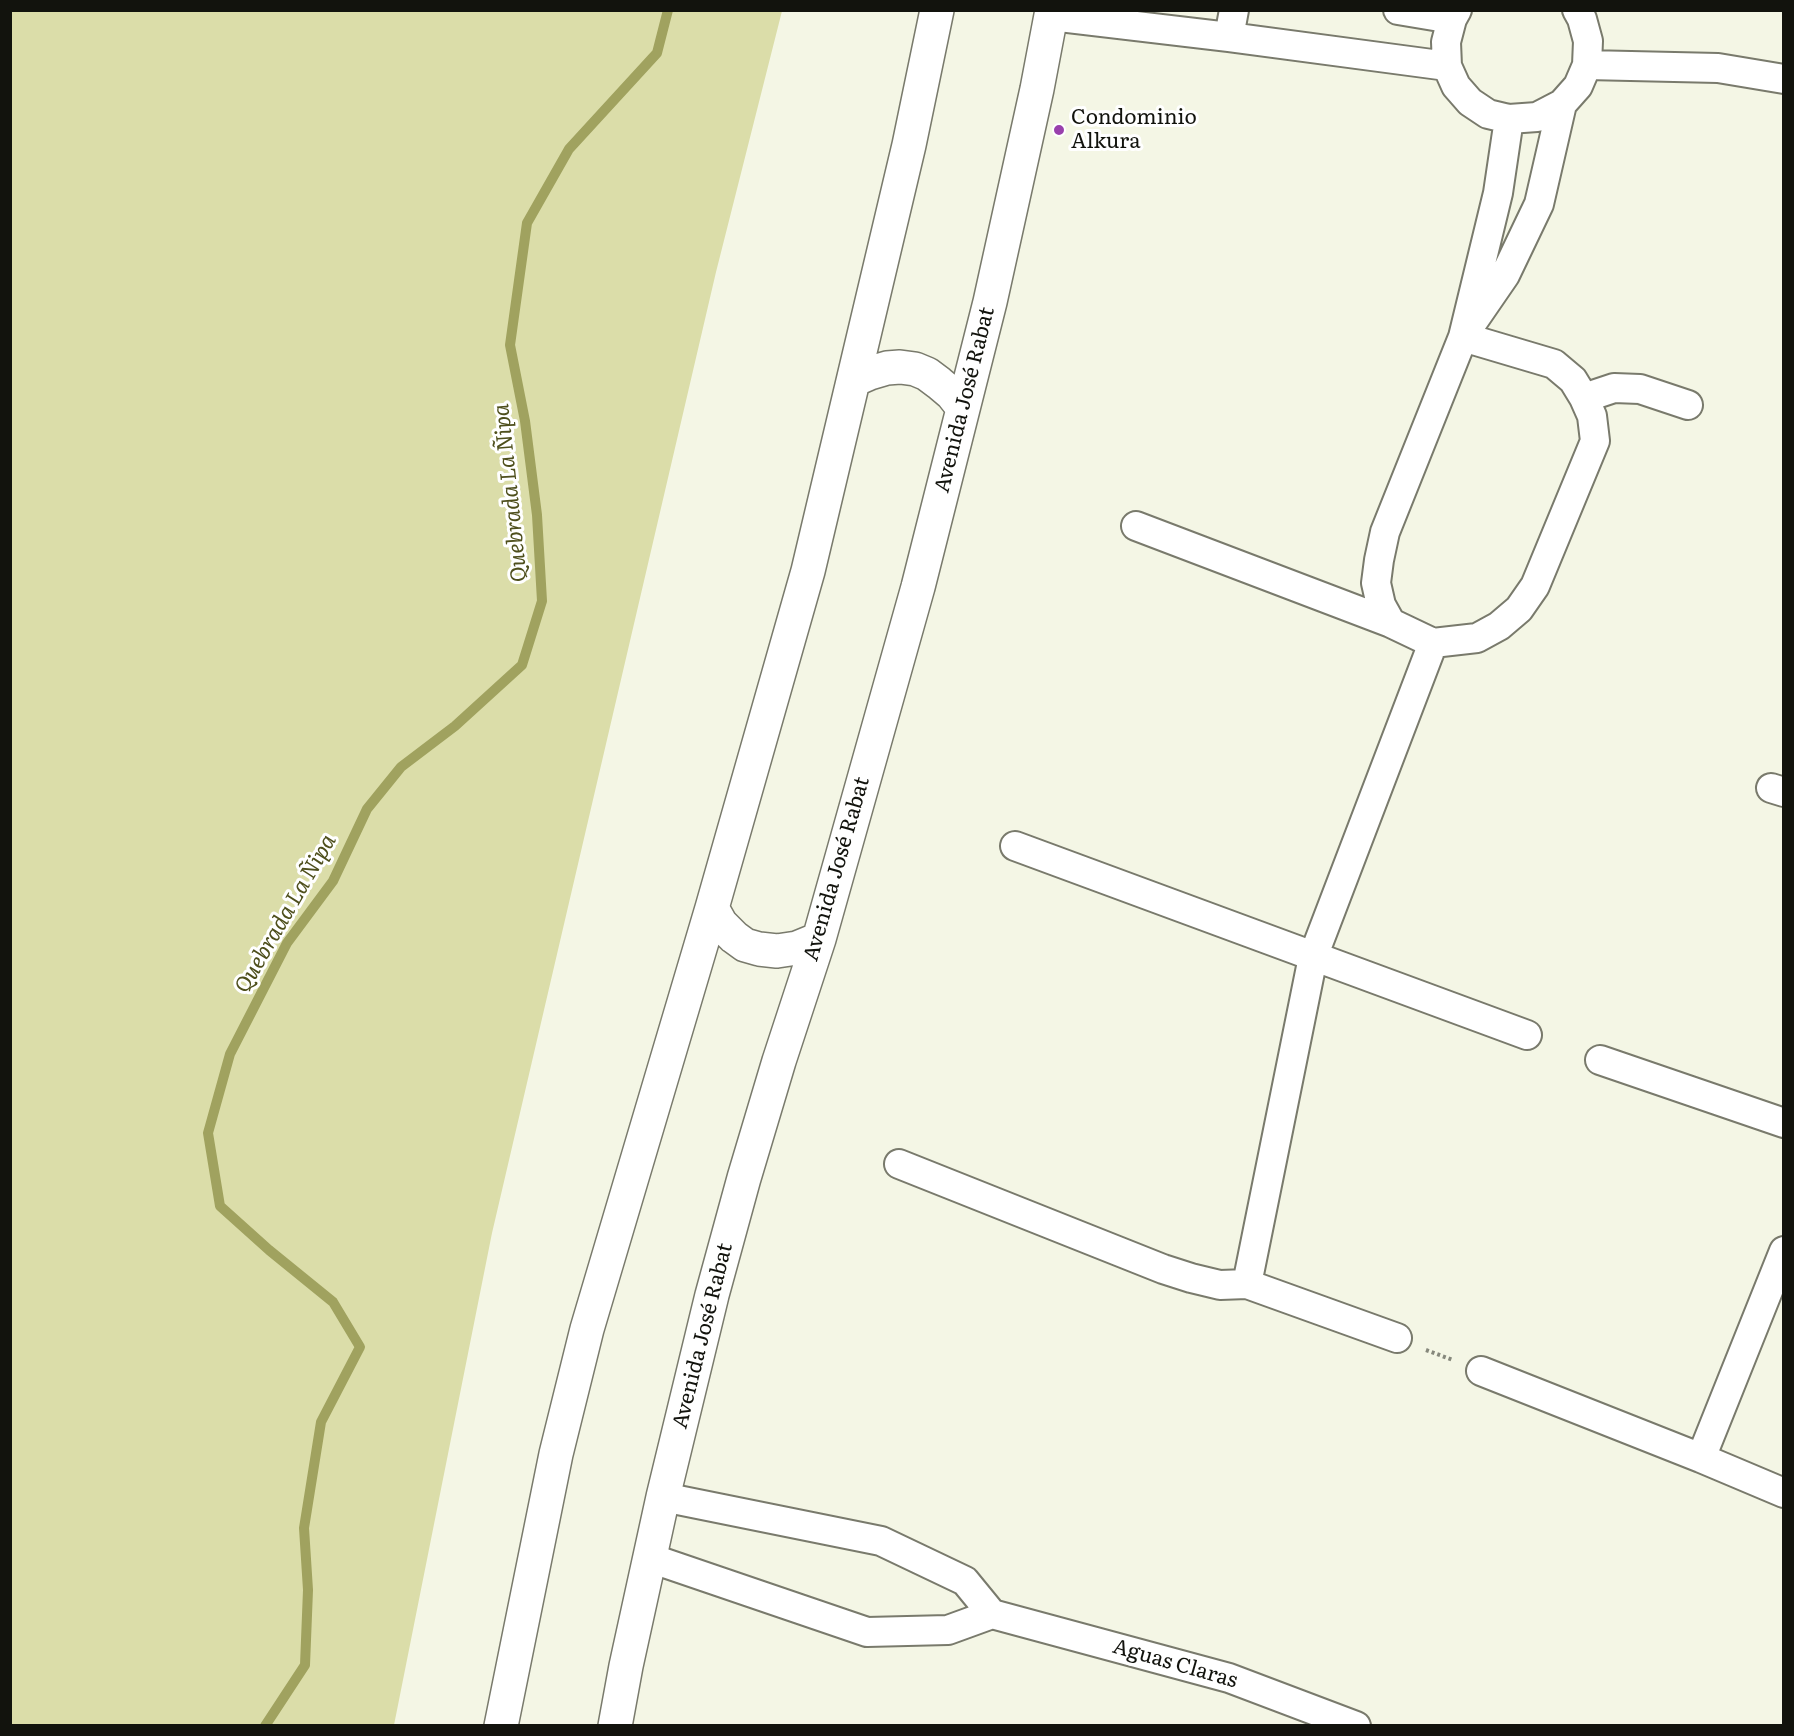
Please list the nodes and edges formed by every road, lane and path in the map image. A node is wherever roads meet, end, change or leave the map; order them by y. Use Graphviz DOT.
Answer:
graph roads {
  1 [pos="937,10"];
  2 [pos="1398,10"];
  3 [pos="1577,10"];
  4 [pos="1052,13"];
  5 [pos="1454,15"];
  6 [pos="1232,24"];
  7 [pos="1587,64"];
  8 [pos="1448,66"];
  9 [pos="1784,78"];
  10 [pos="1562,104"];
  11 [pos="1509,119"];
  12 [pos="1462,337"];
  13 [pos="854,380"];
  14 [pos="1584,398"];
  15 [pos="1688,405"];
  16 [pos="963,408"];
  17 [pos="1136,526"];
  18 [pos="1391,623"];
  19 [pos="1432,643"];
  20 [pos="1015,846"];
  21 [pos="712,908"];
  22 [pos="819,939"];
  23 [pos="1313,957"];
  24 [pos="1527,1035"];
  25 [pos="1600,1060"];
  26 [pos="1784,1123"];
  27 [pos="899,1164"];
  28 [pos="1784,1251"];
  29 [pos="1247,1284"];
  30 [pos="1397,1338"];
  31 [pos="1481,1371"];
  32 [pos="1701,1458"];
  33 [pos="1784,1493"];
  34 [pos="663,1497"];
  35 [pos="650,1558"];
  36 [pos="992,1614"];
  37 [pos="501,1725"];
  38 [pos="615,1725"];
  39 [pos="1356,1725"];
  1 -- 13 [label="street"];
  2 -- 5 [label="street"];
  3 -- 7 [label="street"];
  4 -- 6 [label="street"];
  4 -- 16 [label="street, Avenida José Rabat"];
  5 -- 8 [label="street"];
  6 -- 8 [label="street"];
  7 -- 9 [label="street"];
  7 -- 10 [label="street"];
  8 -- 11 [label="street"];
  10 -- 11 [label="street"];
  10 -- 12 [label="street"];
  11 -- 12 [label="street"];
  12 -- 14 [label="street"];
  12 -- 18 [label="street"];
  13 -- 16 [label="street"];
  13 -- 21 [label="street"];
  14 -- 15 [label="street"];
  14 -- 19 [label="street"];
  16 -- 22 [label="street, Avenida José Rabat"];
  17 -- 18 [label="street"];
  18 -- 19 [label="street"];
  19 -- 23 [label="street"];
  20 -- 23 [label="street"];
  21 -- 22 [label="street"];
  21 -- 37 [label="street"];
  22 -- 34 [label="street, Avenida José Rabat"];
  23 -- 24 [label="street"];
  23 -- 29 [label="street"];
  25 -- 26 [label="street"];
  27 -- 29 [label="street"];
  28 -- 32 [label="street"];
  29 -- 30 [label="street"];
  30 -- 31 [label="path"];
  31 -- 32 [label="street"];
  32 -- 33 [label="street"];
  34 -- 35 [label="street, Avenida José Rabat"];
  34 -- 36 [label="street"];
  35 -- 36 [label="street"];
  35 -- 38 [label="street, Avenida José Rabat"];
  36 -- 39 [label="street, Aguas Claras"];
}
